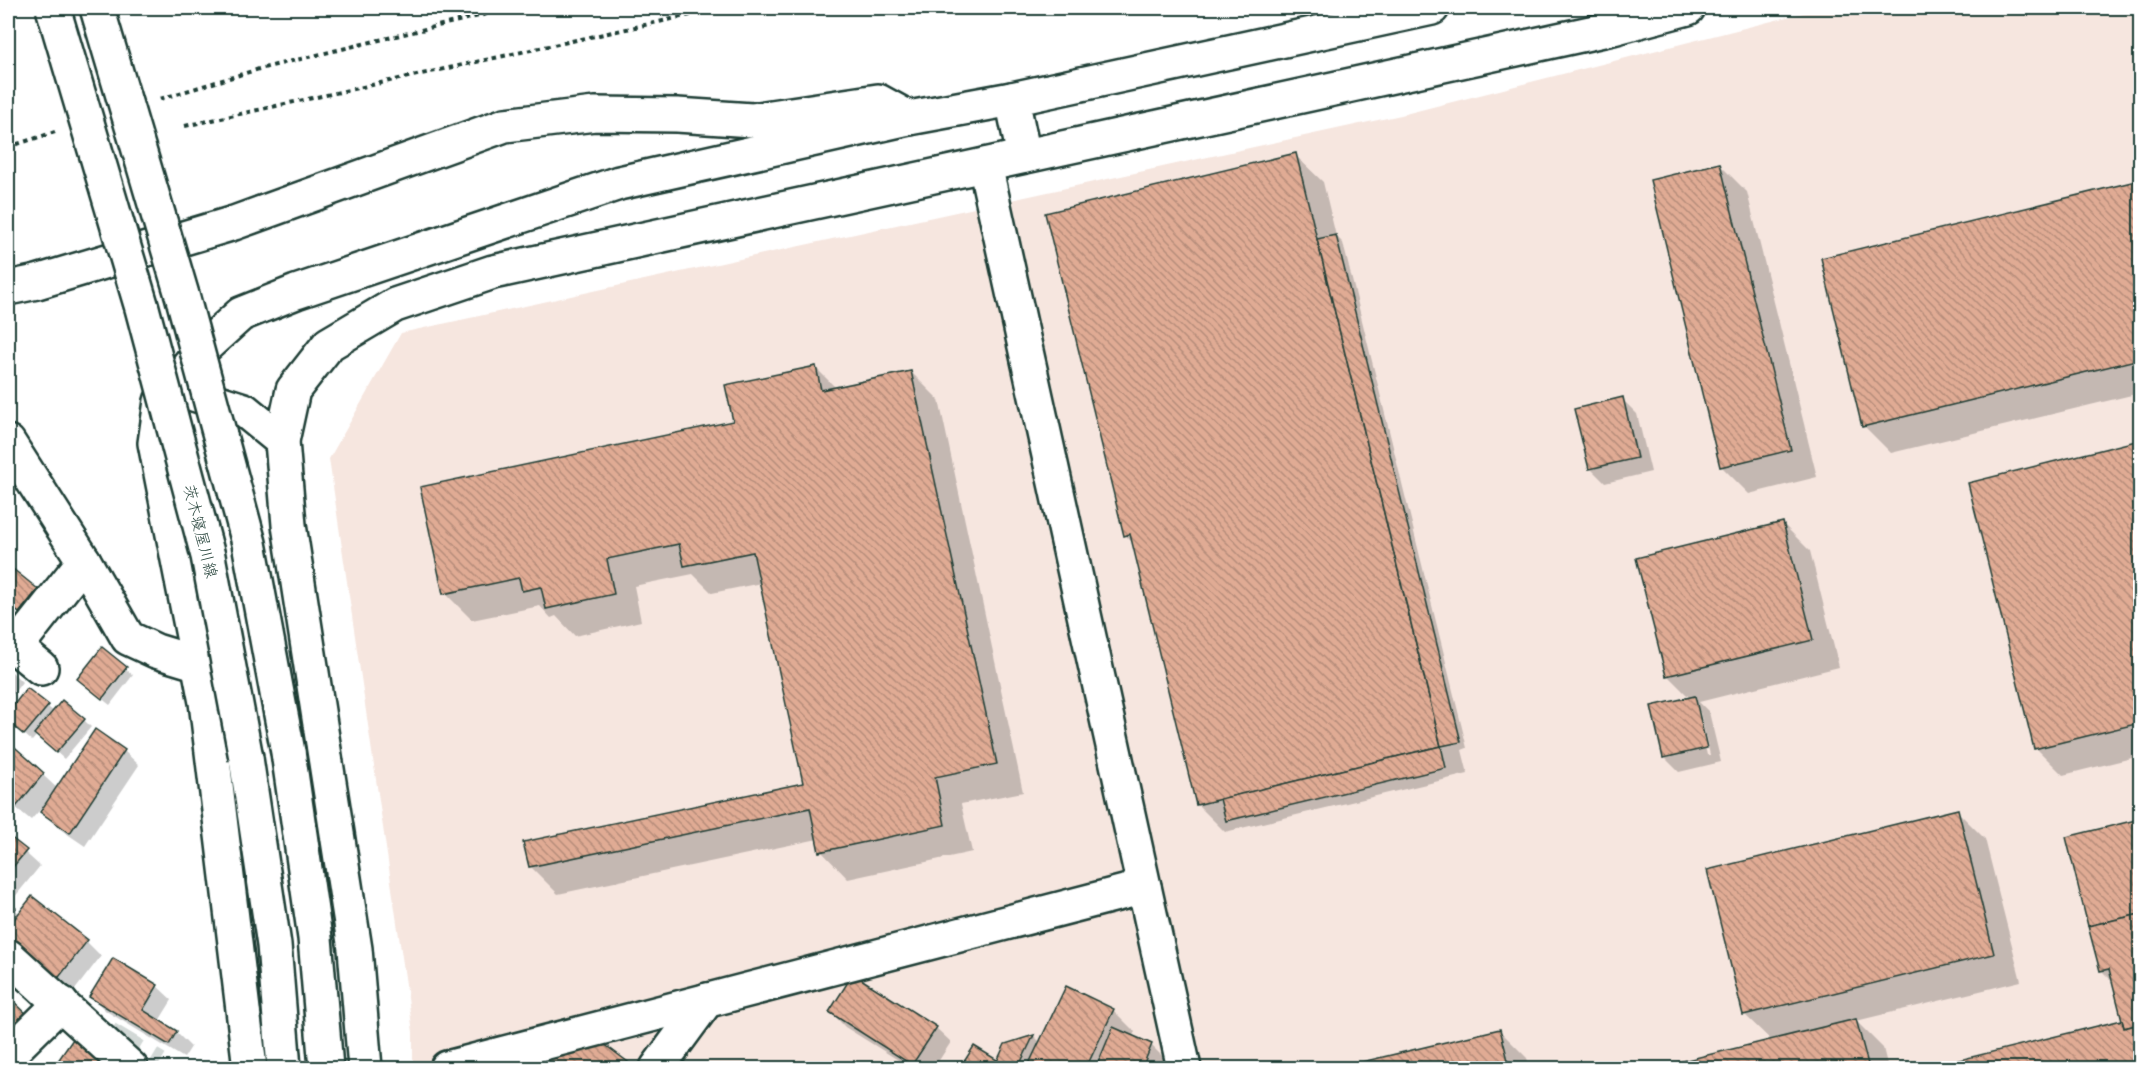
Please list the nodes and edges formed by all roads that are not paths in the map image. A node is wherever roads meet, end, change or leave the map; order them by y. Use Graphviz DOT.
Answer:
graph roads {
  1 [pos="53,8"];
  2 [pos="97,8"];
  3 [pos="1432,8"];
  4 [pos="1688,8"];
  5 [pos="1012,99"];
  6 [pos="909,118"];
  7 [pos="1024,156"];
  8 [pos="985,165"];
  9 [pos="8,288"];
  10 [pos="160,401"];
  11 [pos="282,441"];
  12 [pos="8,442"];
  13 [pos="84,561"];
  14 [pos="12,644"];
  15 [pos="199,664"];
  16 [pos="41,668"];
  17 [pos="1144,887"];
  18 [pos="8,956"];
  19 [pos="707,1000"];
  20 [pos="61,1003"];
  21 [pos="8,1055"];
  22 [pos="130,1068"];
  23 [pos="250,1068"];
  24 [pos="285,1068"];
  25 [pos="326,1068"];
  26 [pos="365,1068"];
  27 [pos="447,1068"];
  28 [pos="657,1068"];
  29 [pos="1184,1068"];
  1 -- 24 [label="street, 茨木寝屋川線, bridge"];
  2 -- 25 [label="street, bridge"];
  3 -- 5 [label="street"];
  4 -- 7 [label="street"];
  5 -- 6 [label="street"];
  5 -- 7 [label="street"];
  6 -- 9 [label="street"];
  6 -- 10 [label="street"];
  7 -- 8 [label="street"];
  8 -- 11 [label="street"];
  8 -- 17 [label="street"];
  10 -- 11 [label="street"];
  10 -- 15 [label="street"];
  11 -- 26 [label="street"];
  12 -- 13 [label="street"];
  13 -- 14 [label="street"];
  13 -- 15 [label="street"];
  14 -- 16 [label="street"];
  15 -- 23 [label="street"];
  17 -- 19 [label="street"];
  17 -- 29 [label="street"];
  18 -- 20 [label="street"];
  19 -- 27 [label="street"];
  19 -- 28 [label="street"];
  20 -- 21 [label="street"];
  20 -- 22 [label="street"];
}
